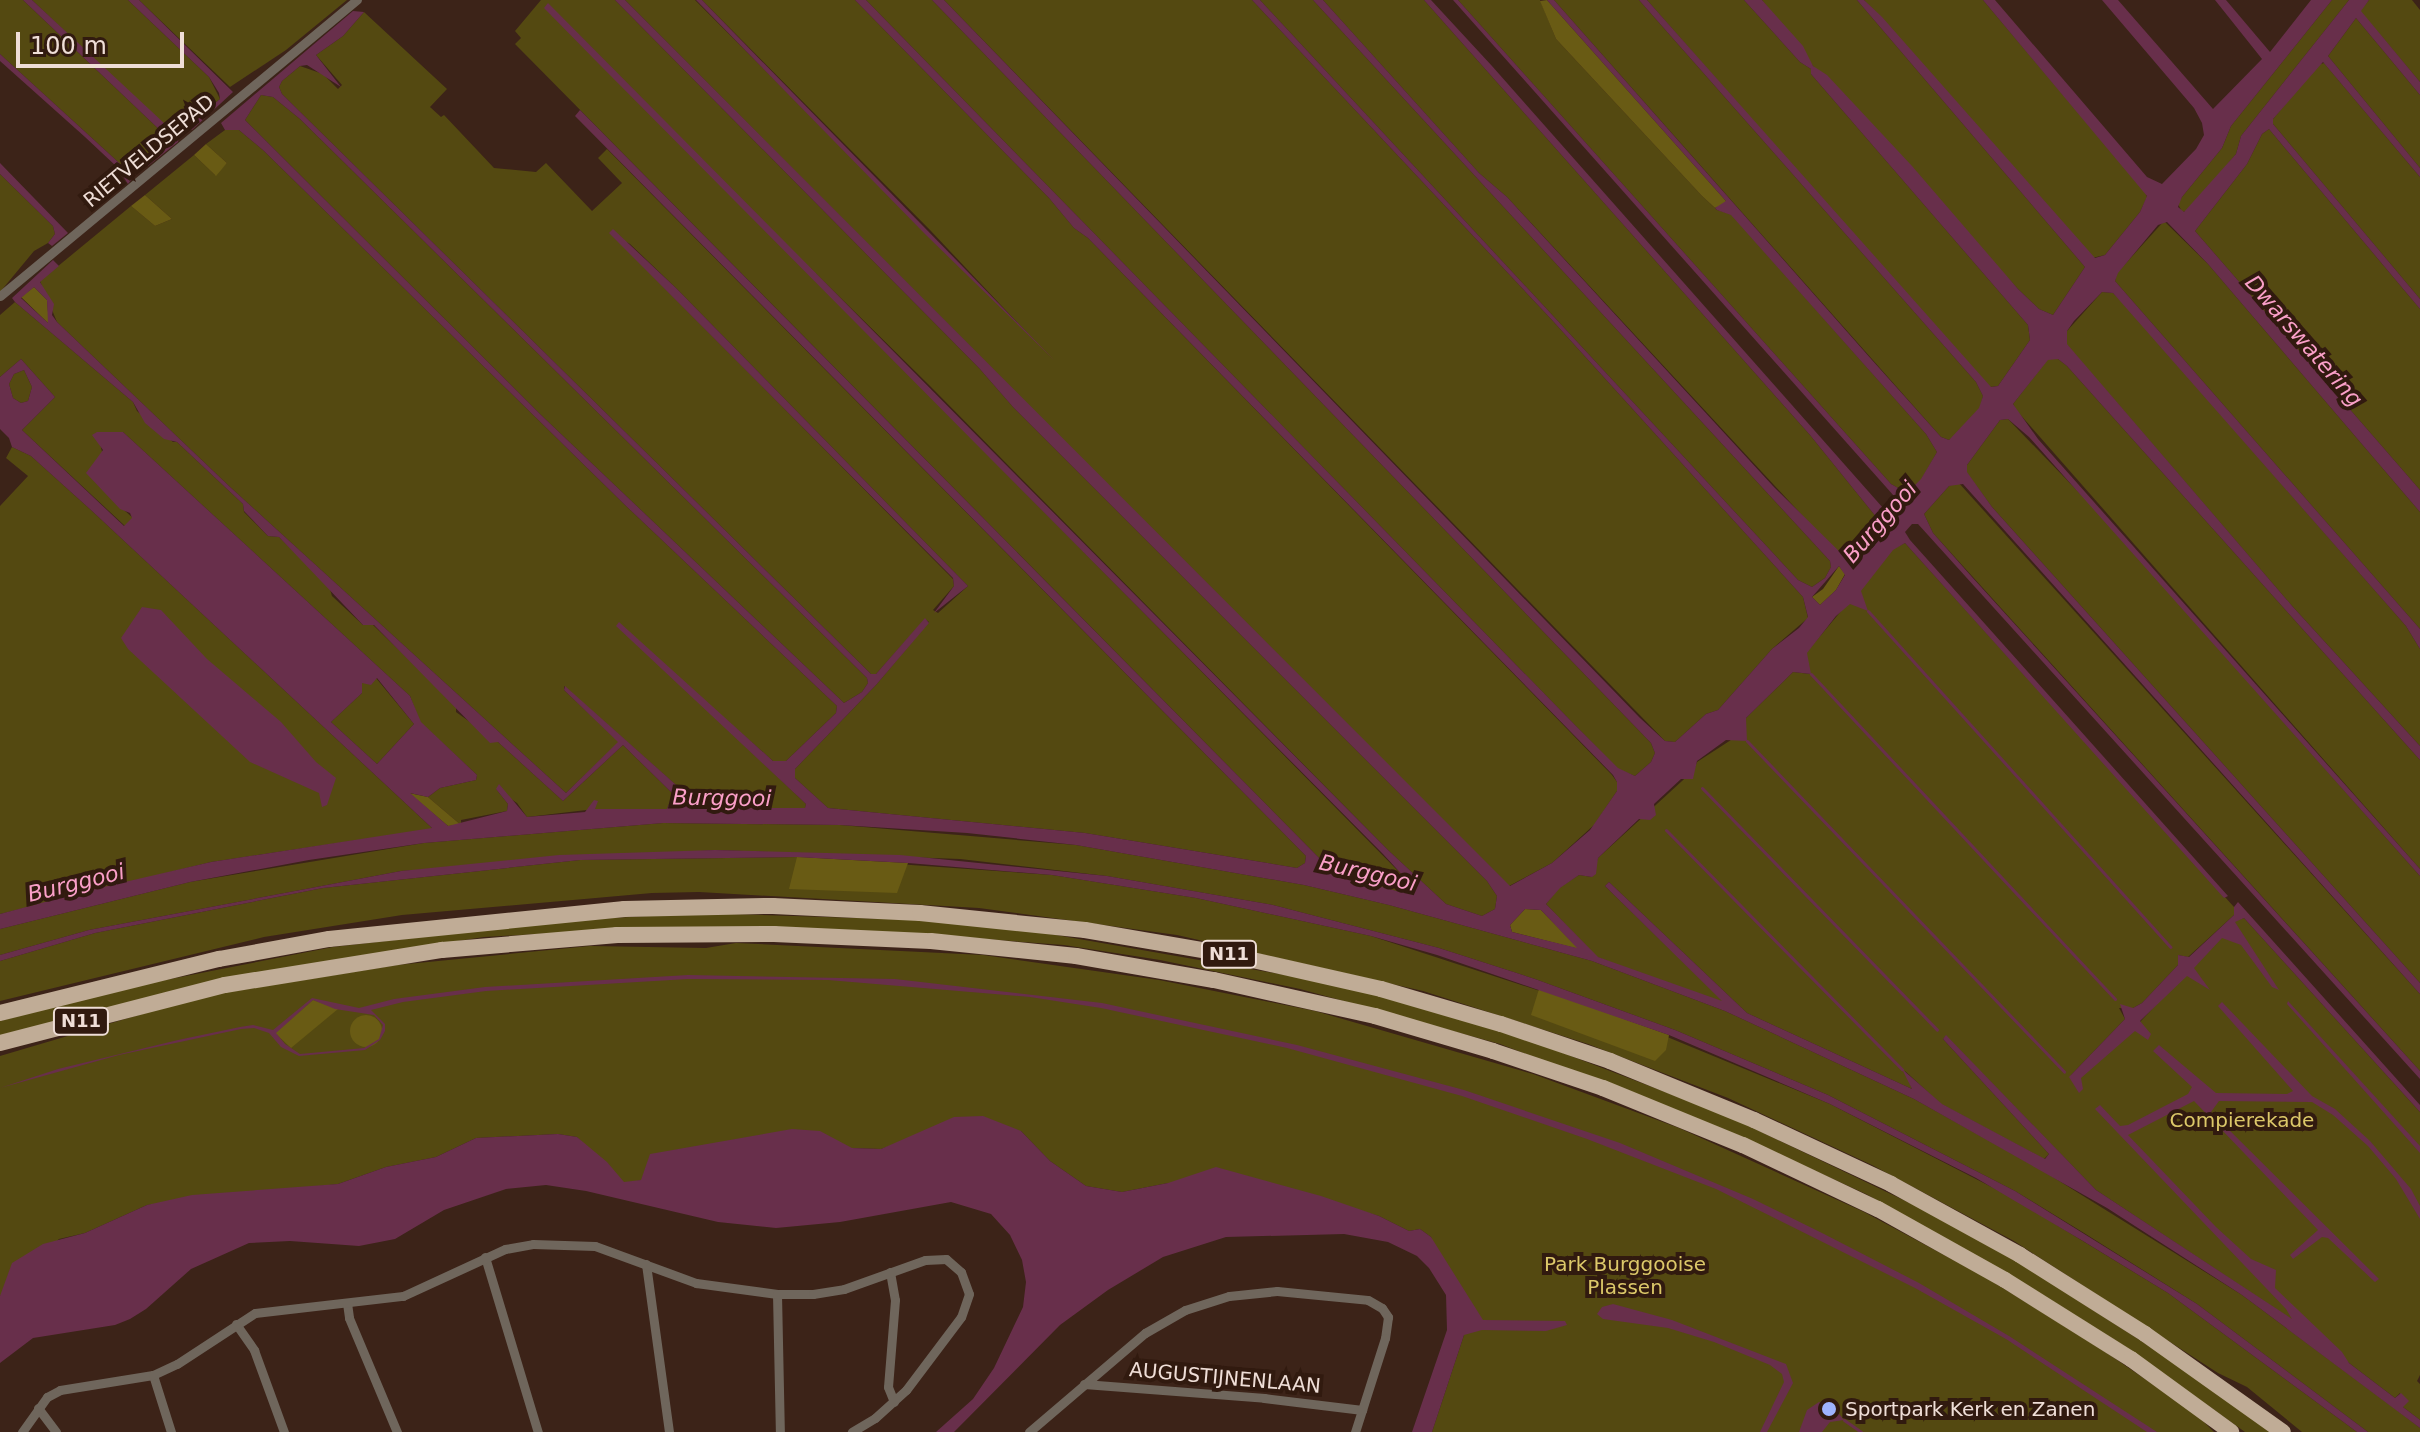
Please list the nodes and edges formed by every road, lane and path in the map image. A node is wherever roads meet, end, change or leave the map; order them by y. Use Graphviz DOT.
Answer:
graph roads {
  1 [pos="357,0"];
  2 [pos="0,296"];
  3 [pos="0,1013"];
  4 [pos="0,1043"];
  5 [pos="485,1257"];
  6 [pos="646,1264"];
  7 [pos="890,1272"];
  8 [pos="777,1294"];
  9 [pos="347,1303"];
  10 [pos="236,1324"];
  11 [pos="153,1375"];
  12 [pos="1084,1384"];
  13 [pos="894,1402"];
  14 [pos="38,1408"];
  15 [pos="1362,1410"];
  16 [pos="22,1432"];
  17 [pos="56,1432"];
  18 [pos="171,1432"];
  19 [pos="284,1432"];
  20 [pos="397,1432"];
  21 [pos="538,1432"];
  22 [pos="669,1432"];
  23 [pos="780,1432"];
  24 [pos="852,1432"];
  25 [pos="1029,1432"];
  26 [pos="1355,1432"];
  27 [pos="2231,1432"];
  28 [pos="2283,1432"];
  1 -- 2 [label="street, RIETVELDSEPAD"];
  3 -- 28 [label="highway, N11"];
  4 -- 27 [label="highway, N11"];
  5 -- 6 [label="street"];
  5 -- 9 [label="street"];
  5 -- 21 [label="street"];
  6 -- 8 [label="street"];
  6 -- 22 [label="street"];
  7 -- 8 [label="street"];
  7 -- 13 [label="street"];
  7 -- 13 [label="street"];
  8 -- 23 [label="street"];
  9 -- 10 [label="street"];
  9 -- 20 [label="street"];
  10 -- 11 [label="street"];
  10 -- 19 [label="street"];
  11 -- 14 [label="street"];
  11 -- 18 [label="street"];
  12 -- 15 [label="street, AUGUSTIJNENLAAN"];
  12 -- 15 [label="street, AUGUSTIJNENLAAN"];
  12 -- 25 [label="street, AUGUSTIJNENLAAN"];
  13 -- 24 [label="street"];
  14 -- 16 [label="street"];
  14 -- 17 [label="street"];
  15 -- 26 [label="street, AUGUSTIJNENLAAN"];
}
